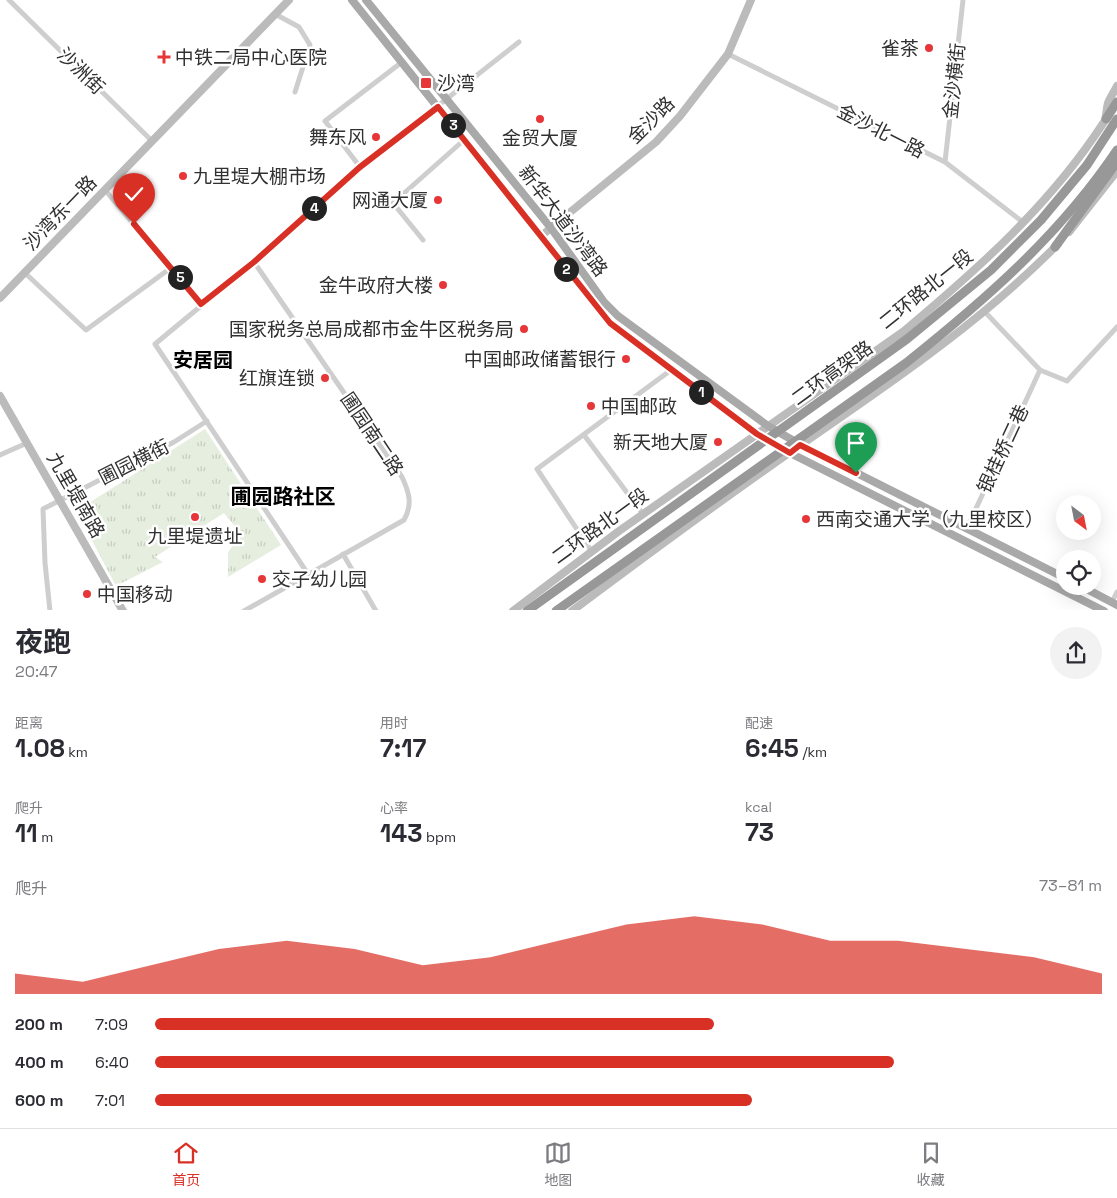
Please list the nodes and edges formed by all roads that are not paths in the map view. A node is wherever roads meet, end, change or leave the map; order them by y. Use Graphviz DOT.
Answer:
graph roads {
  1 [pos="9,0"];
  2 [pos="289,0"];
  3 [pos="352,0"];
  4 [pos="366,0"];
  5 [pos="751,0"];
  6 [pos="963,0"];
  7 [pos="275,14"];
  8 [pos="519,42"];
  9 [pos="728,54"];
  10 [pos="402,62"];
  11 [pos="1117,86"];
  12 [pos="295,92"];
  13 [pos="447,99"];
  14 [pos="1117,102"];
  15 [pos="438,107"];
  16 [pos="1106,119"];
  17 [pos="1117,119"];
  18 [pos="464,140"];
  19 [pos="152,141"];
  20 [pos="1117,150"];
  21 [pos="945,162"];
  22 [pos="1117,162"];
  23 [pos="360,167"];
  24 [pos="1117,170"];
  25 [pos="105,190"];
  26 [pos="1024,223"];
  27 [pos="551,228"];
  28 [pos="541,236"];
  29 [pos="423,240"];
  30 [pos="1055,247"];
  31 [pos="254,262"];
  32 [pos="172,267"];
  33 [pos="25,273"];
  34 [pos="0,298"];
  35 [pos="201,304"];
  36 [pos="985,312"];
  37 [pos="1117,327"];
  38 [pos="671,370"];
  39 [pos="1040,370"];
  40 [pos="0,396"];
  41 [pos="207,421"];
  42 [pos="768,426"];
  43 [pos="757,434"];
  44 [pos="584,435"];
  45 [pos="27,443"];
  46 [pos="800,445"];
  47 [pos="790,453"];
  48 [pos="0,455"];
  49 [pos="60,500"];
  50 [pos="643,514"];
  51 [pos="967,528"];
  52 [pos="592,552"];
  53 [pos="343,554"];
  54 [pos="1056,573"];
  55 [pos="308,574"];
  56 [pos="1117,592"];
  57 [pos="1097,595"];
  58 [pos="1114,604"];
  59 [pos="50,610"];
  60 [pos="123,610"];
  61 [pos="244,610"];
  62 [pos="376,610"];
  63 [pos="513,610"];
  64 [pos="527,610"];
  65 [pos="556,610"];
  66 [pos="572,610"];
  67 [pos="1104,610"];
  1 -- 19 [label="street, 沙洲街"];
  2 -- 7 [label="main road, 沙湾东一路"];
  3 -- 10 [label="main road, 新华大道沙湾路"];
  4 -- 13 [label="main road, 新华大道沙湾路"];
  5 -- 9 [label="main road, 金沙路"];
  6 -- 21 [label="street, 金沙横街"];
  7 -- 12 [label="street"];
  7 -- 19 [label="main road, 沙湾东一路"];
  8 -- 13 [label="street"];
  9 -- 21 [label="street, 金沙北一路"];
  9 -- 27 [label="main road, 金沙路"];
  10 -- 15 [label="main road, 新华大道沙湾路"];
  10 -- 23 [label="street"];
  11 -- 16 [label="main road, 二环路北一段"];
  13 -- 15 [label="street"];
  13 -- 27 [label="main road, 新华大道沙湾路"];
  14 -- 16 [label="highway"];
  15 -- 18 [label="main road, 新华大道沙湾路"];
  15 -- 23 [label="street"];
  16 -- 26 [label="main road, 二环路北一段"];
  17 -- 64 [label="highway, 二环高架路, bridge"];
  18 -- 28 [label="main road, 新华大道沙湾路"];
  18 -- 29 [label="street"];
  19 -- 25 [label="main road, 沙湾东一路"];
  20 -- 65 [label="highway, 二环高架路, bridge"];
  21 -- 26 [label="street, 金沙北一路"];
  22 -- 30 [label="highway"];
  23 -- 31 [label="street"];
  24 -- 30 [label="main road"];
  25 -- 32 [label="street"];
  25 -- 33 [label="main road, 沙湾东一路"];
  26 -- 42 [label="main road, 二环路北一段"];
  27 -- 28 [label="main road, 金沙路"];
  27 -- 42 [label="main road, 新华大道沙湾路"];
  28 -- 38 [label="main road, 新华大道沙湾路"];
  30 -- 36 [label="main road"];
  31 -- 35 [label="street"];
  31 -- 53 [label="street, 圃园南二路"];
  32 -- 33 [label="street"];
  32 -- 35 [label="street"];
  33 -- 34 [label="main road, 沙湾东一路"];
  35 -- 41 [label="street"];
  36 -- 39 [label="street"];
  36 -- 46 [label="main road"];
  37 -- 39 [label="street"];
  38 -- 43 [label="main road, 新华大道沙湾路"];
  38 -- 44 [label="street"];
  39 -- 51 [label="street, 银桂桥二巷"];
  40 -- 45 [label="main road, 九里堤南路"];
  41 -- 49 [label="street, 圃园横街"];
  41 -- 55 [label="street"];
  42 -- 43 [label="main road, 二环路北一段"];
  42 -- 46 [label="main road, 新华大道沙湾路"];
  43 -- 47 [label="main road, 新华大道沙湾路"];
  43 -- 50 [label="main road, 二环路北一段"];
  44 -- 50 [label="street"];
  44 -- 52 [label="street"];
  45 -- 48 [label="street"];
  45 -- 49 [label="main road, 九里堤南路"];
  46 -- 47 [label="main road"];
  46 -- 51 [label="main road, 新华大道沙湾路"];
  47 -- 66 [label="main road"];
  47 -- 67 [label="main road, 新华大道沙湾路"];
  49 -- 59 [label="street, 圃园横街"];
  49 -- 60 [label="main road, 九里堤南路"];
  50 -- 52 [label="main road, 二环路北一段"];
  51 -- 54 [label="main road, 新华大道沙湾路"];
  52 -- 63 [label="main road, 二环路北一段"];
  53 -- 55 [label="street, 圃园南二路"];
  53 -- 62 [label="street"];
  55 -- 61 [label="street, 圃园南二路"];
  56 -- 58 [label="street"];
  57 -- 58 [label="main road"];
}
